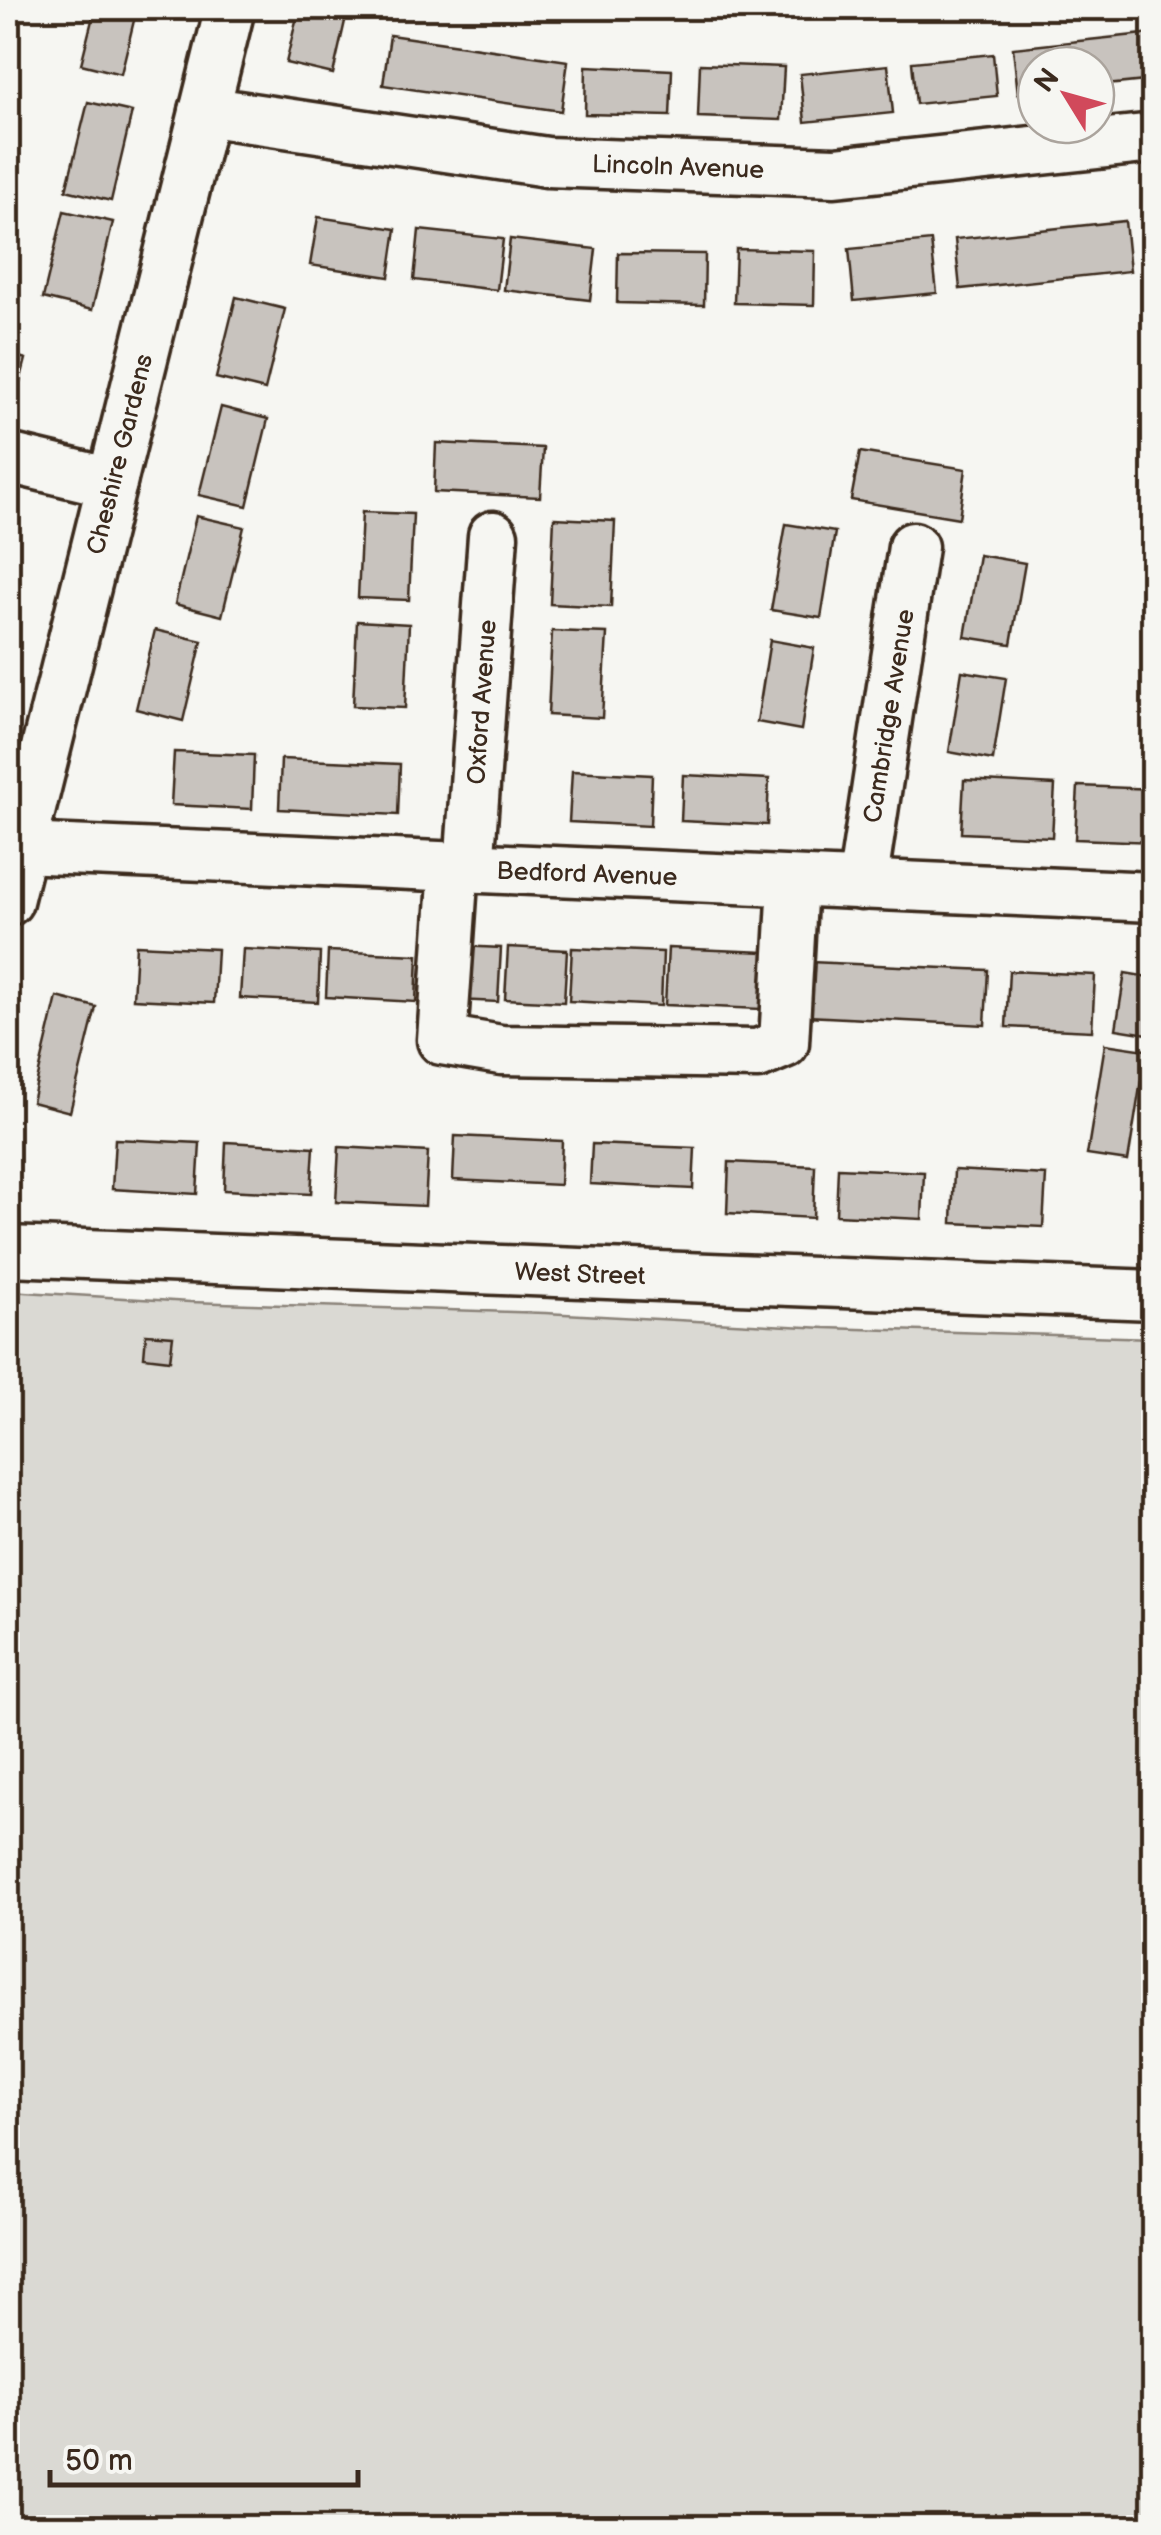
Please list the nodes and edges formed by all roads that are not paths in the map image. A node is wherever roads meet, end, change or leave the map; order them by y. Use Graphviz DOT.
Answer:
graph roads {
  1 [pos="230,8"];
  2 [pos="204,111"];
  3 [pos="1154,138"];
  4 [pos="8,458"];
  5 [pos="112,483"];
  6 [pos="493,536"];
  7 [pos="914,547"];
  8 [pos="21,848"];
  9 [pos="462,868"];
  10 [pos="793,882"];
  11 [pos="862,885"];
  12 [pos="1154,897"];
  13 [pos="8,901"];
  14 [pos="8,1251"];
  15 [pos="1154,1295"];
  1 -- 2 [label="street, Cheshire Gardens"];
  2 -- 3 [label="street, Lincoln Avenue"];
  2 -- 5 [label="street, Cheshire Gardens"];
  4 -- 5 [label="street"];
  5 -- 8 [label="street, Cheshire Gardens"];
  6 -- 9 [label="street, Oxford Avenue"];
  7 -- 11 [label="street, Cambridge Avenue"];
  8 -- 9 [label="street, Bedford Avenue"];
  8 -- 13 [label="street, Cheshire Gardens"];
  9 -- 10 [label="street, Bedford Avenue"];
  9 -- 10 [label="street, Oxford Avenue"];
  10 -- 11 [label="street, Bedford Avenue"];
  11 -- 12 [label="street, Bedford Avenue"];
  14 -- 15 [label="street, West Street"];
}
